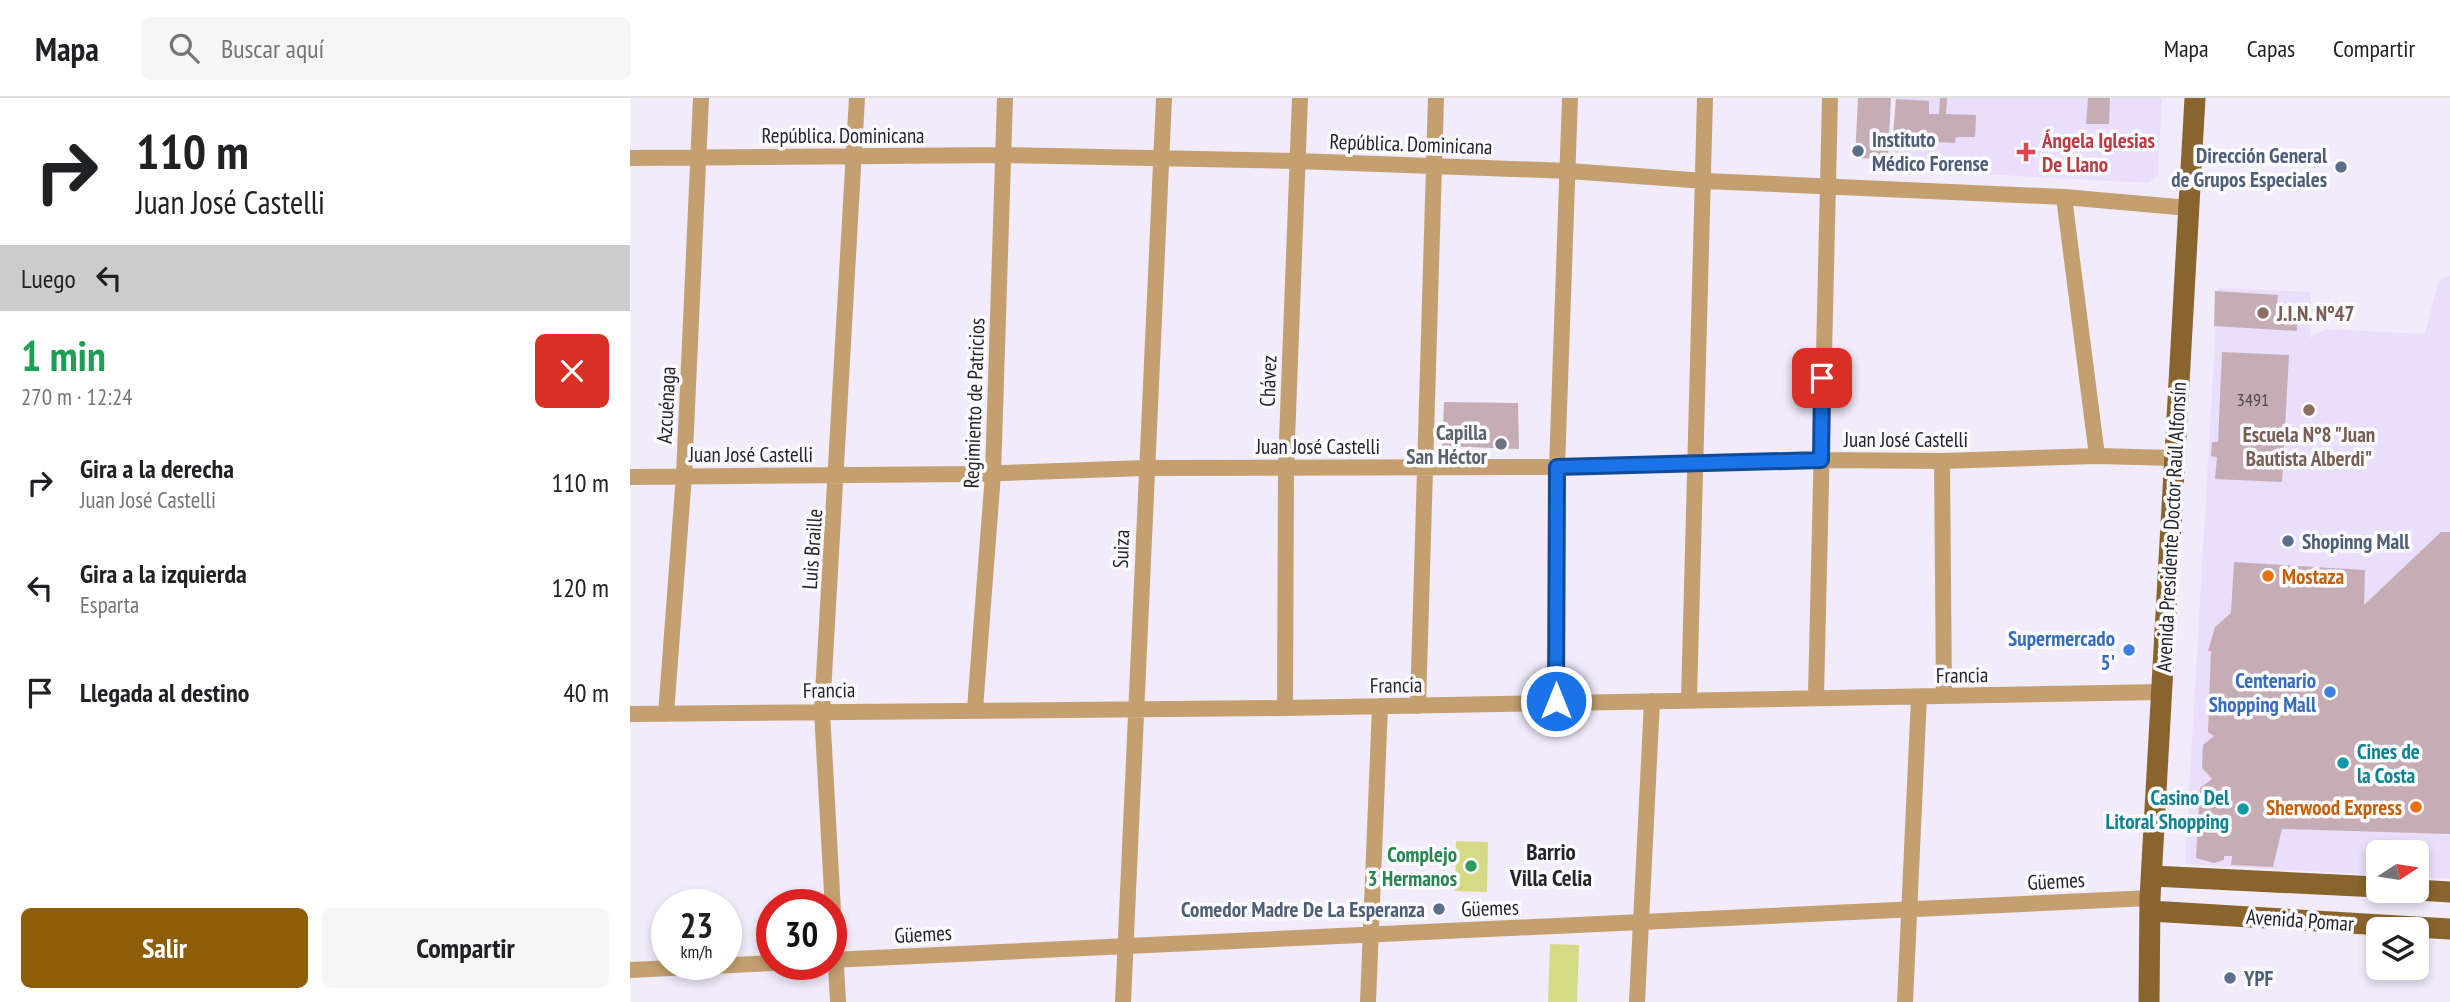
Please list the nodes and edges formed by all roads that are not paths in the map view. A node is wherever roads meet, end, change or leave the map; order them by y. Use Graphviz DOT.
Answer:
graph roads {
  1 [pos="701,98"];
  2 [pos="857,98"];
  3 [pos="1004,98"];
  4 [pos="1164,98"];
  5 [pos="1300,98"];
  6 [pos="1436,98"];
  7 [pos="1570,98"];
  8 [pos="1705,98"];
  9 [pos="1830,98"];
  10 [pos="2195,98"];
  11 [pos="699,155"];
  12 [pos="1002,155"];
  13 [pos="856,156"];
  14 [pos="1161,157"];
  15 [pos="630,158"];
  16 [pos="1297,161"];
  17 [pos="1434,165"];
  18 [pos="1569,171"];
  19 [pos="1705,181"];
  20 [pos="1826,186"];
  21 [pos="2064,197"];
  22 [pos="2189,208"];
  23 [pos="2097,456"];
  24 [pos="2174,458"];
  25 [pos="1821,460"];
  26 [pos="1942,461"];
  27 [pos="1697,462"];
  28 [pos="1286,467"];
  29 [pos="1425,467"];
  30 [pos="1557,467"];
  31 [pos="1145,468"];
  32 [pos="684,474"];
  33 [pos="838,474"];
  34 [pos="993,474"];
  35 [pos="630,477"];
  36 [pos="2162,692"];
  37 [pos="1816,696"];
  38 [pos="1944,696"];
  39 [pos="1919,697"];
  40 [pos="1689,699"];
  41 [pos="1556,701"];
  42 [pos="1652,701"];
  43 [pos="1380,706"];
  44 [pos="1418,706"];
  45 [pos="1136,708"];
  46 [pos="1285,708"];
  47 [pos="975,709"];
  48 [pos="822,711"];
  49 [pos="630,714"];
  50 [pos="666,714"];
  51 [pos="2152,876"];
  52 [pos="2366,886"];
  53 [pos="830,889"];
  54 [pos="2429,891"];
  55 [pos="2450,892"];
  56 [pos="2150,904"];
  57 [pos="1912,909"];
  58 [pos="1641,923"];
  59 [pos="2450,929"];
  60 [pos="1371,934"];
  61 [pos="1125,945"];
  62 [pos="2148,955"];
  63 [pos="847,959"];
  64 [pos="756,964"];
  65 [pos="630,970"];
  66 [pos="835,980"];
  67 [pos="838,1002"];
  68 [pos="1123,1002"];
  69 [pos="1368,1002"];
  70 [pos="1637,1002"];
  71 [pos="1905,1002"];
  72 [pos="2135,1002"];
  73 [pos="2149,1002"];
  1 -- 11 [label="street, Azcuénaga"];
  2 -- 13 [label="street, Luis Braille"];
  3 -- 12 [label="street, Regimiento de Patricios"];
  4 -- 14 [label="street, Suiza"];
  5 -- 16 [label="street, Chávez"];
  6 -- 17 [label="street"];
  7 -- 18 [label="street"];
  8 -- 19 [label="street"];
  9 -- 20 [label="street"];
  10 -- 22 [label="main road, Avenida Presidente Doctor Raúl Alfonsín"];
  11 -- 13 [label="street, República. Dominicana"];
  11 -- 15 [label="street, República. Dominicana"];
  11 -- 32 [label="street, Azcuénaga"];
  12 -- 13 [label="street, República. Dominicana"];
  12 -- 14 [label="street, República. Dominicana"];
  12 -- 34 [label="street, Regimiento de Patricios"];
  13 -- 33 [label="street, Luis Braille"];
  14 -- 16 [label="street, República. Dominicana"];
  14 -- 31 [label="street, Suiza"];
  16 -- 17 [label="street, República. Dominicana"];
  16 -- 28 [label="street, Chávez"];
  17 -- 18 [label="street, República. Dominicana"];
  17 -- 29 [label="street"];
  18 -- 19 [label="street, República. Dominicana"];
  18 -- 30 [label="street"];
  19 -- 20 [label="street, República. Dominicana"];
  19 -- 27 [label="street"];
  20 -- 21 [label="street, República. Dominicana"];
  20 -- 25 [label="street"];
  21 -- 22 [label="street, República. Dominicana"];
  21 -- 23 [label="street"];
  22 -- 24 [label="main road, Avenida Presidente Doctor Raúl Alfonsín"];
  23 -- 24 [label="street, Juan José Castelli"];
  23 -- 26 [label="street, Juan José Castelli"];
  24 -- 36 [label="main road, Avenida Presidente Doctor Raúl Alfonsín"];
  25 -- 26 [label="street, Juan José Castelli"];
  25 -- 27 [label="street, Juan José Castelli"];
  25 -- 37 [label="street"];
  26 -- 38 [label="street"];
  27 -- 30 [label="street, Juan José Castelli"];
  27 -- 40 [label="street"];
  28 -- 29 [label="street, Juan José Castelli"];
  28 -- 31 [label="street, Juan José Castelli"];
  28 -- 46 [label="street, Chávez"];
  29 -- 30 [label="street, Juan José Castelli"];
  29 -- 44 [label="street"];
  30 -- 41 [label="street"];
  31 -- 34 [label="street, Juan José Castelli"];
  31 -- 45 [label="street, Suiza"];
  32 -- 33 [label="street, Juan José Castelli"];
  32 -- 35 [label="street, Juan José Castelli"];
  32 -- 50 [label="street, Azcuénaga"];
  33 -- 34 [label="street, Juan José Castelli"];
  33 -- 48 [label="street, Luis Braille"];
  34 -- 47 [label="street, Regimiento de Patricios"];
  36 -- 38 [label="street, Francia"];
  36 -- 51 [label="main road, Avenida Presidente Doctor Raúl Alfonsín"];
  37 -- 39 [label="street, Francia"];
  37 -- 40 [label="street, Francia"];
  38 -- 39 [label="street, Francia"];
  39 -- 57 [label="street"];
  40 -- 42 [label="street, Francia"];
  41 -- 42 [label="street, Francia"];
  41 -- 44 [label="street, Francia"];
  42 -- 58 [label="street"];
  43 -- 44 [label="street, Francia"];
  43 -- 46 [label="street, Francia"];
  43 -- 60 [label="street"];
  45 -- 46 [label="street, Francia"];
  45 -- 47 [label="street, Francia"];
  45 -- 61 [label="street, Suiza"];
  47 -- 48 [label="street, Francia"];
  48 -- 50 [label="street, Francia"];
  48 -- 53 [label="street, Luis Braille"];
  49 -- 50 [label="street, Francia"];
  51 -- 52 [label="main road, Avenida Pomar"];
  51 -- 56 [label="main road, Avenida Presidente Doctor Raúl Alfonsín"];
  54 -- 55 [label="main road"];
  56 -- 57 [label="street, Güemes"];
  56 -- 59 [label="main road, Avenida Pomar"];
  56 -- 62 [label="main road, Avenida Presidente Doctor Raúl Alfonsín"];
  57 -- 58 [label="street, Güemes"];
  57 -- 71 [label="street"];
  58 -- 60 [label="street, Güemes"];
  58 -- 70 [label="street"];
  60 -- 61 [label="street, Güemes"];
  60 -- 69 [label="street"];
  61 -- 63 [label="street, Güemes"];
  61 -- 68 [label="street, Suiza"];
  62 -- 72 [label="main road, Avenida Presidente Doctor Raúl Alfonsín"];
  62 -- 73 [label="main road, Avenida Presidente Doctor Raúl Alfonsín"];
  64 -- 65 [label="street"];
  66 -- 67 [label="street, Luis Braille"];
}
